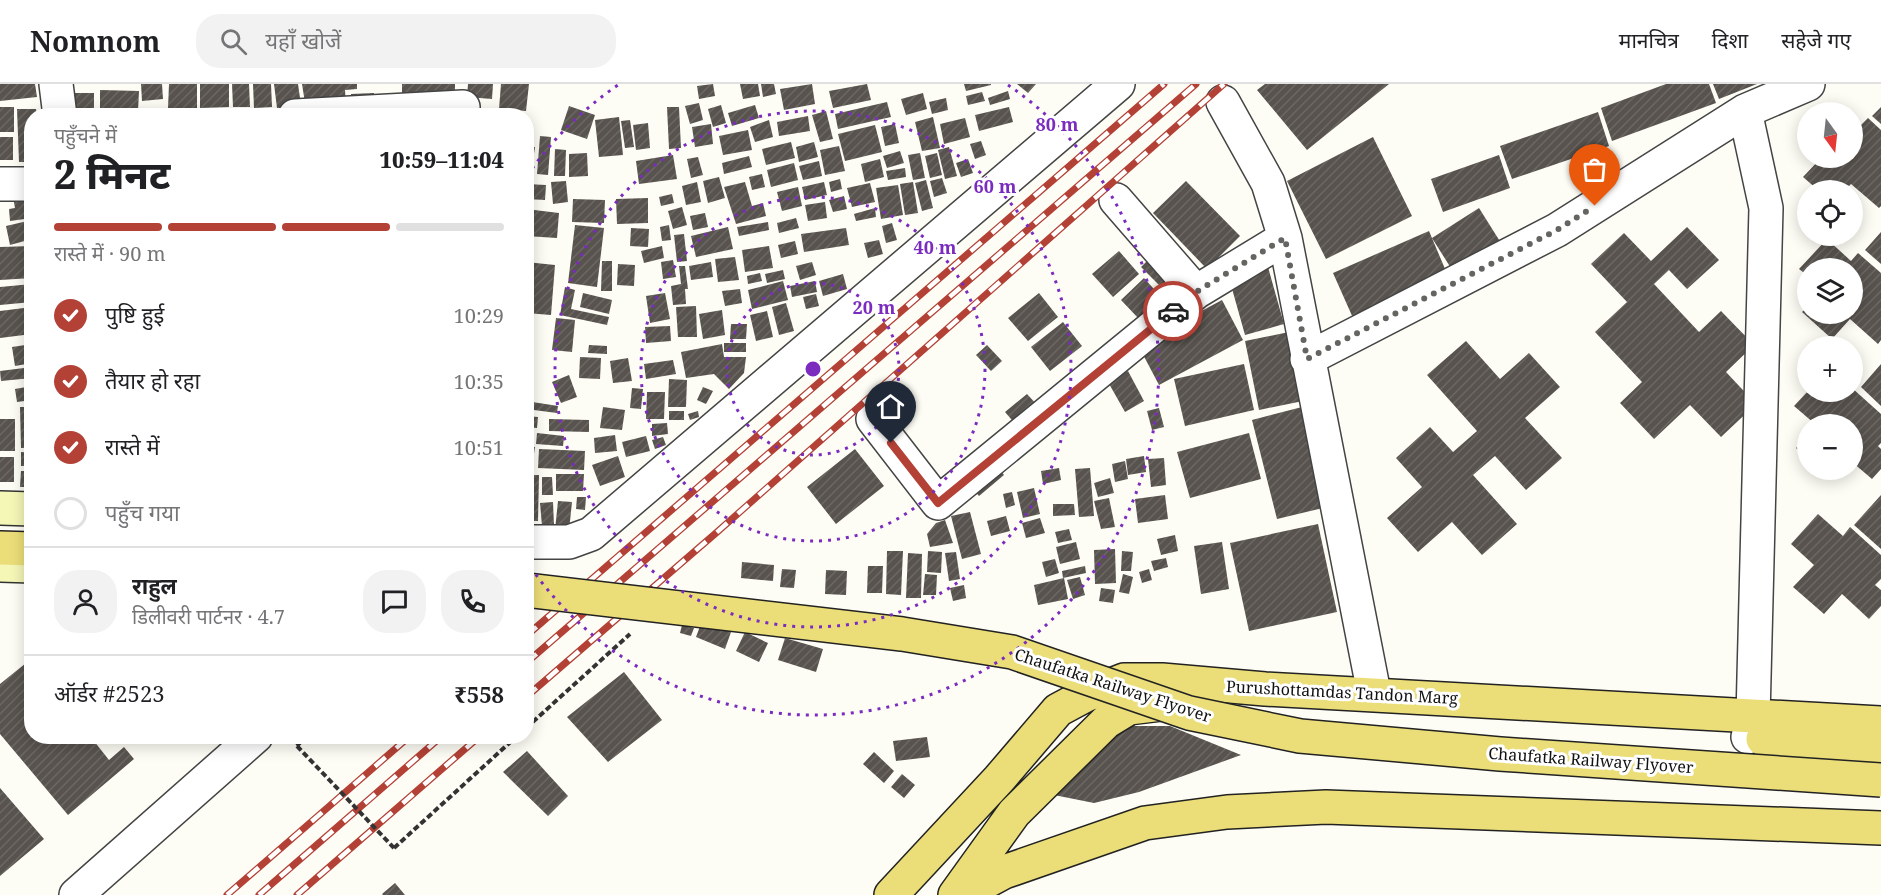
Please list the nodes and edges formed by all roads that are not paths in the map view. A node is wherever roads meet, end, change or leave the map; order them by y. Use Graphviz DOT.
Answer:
graph roads {
  1 [pos="56,84"];
  2 [pos="1118,84"];
  3 [pos="1808,84"];
  4 [pos="395,97"];
  5 [pos="1223,102"];
  6 [pos="463,107"];
  7 [pos="59,108"];
  8 [pos="337,108"];
  9 [pos="1745,111"];
  10 [pos="0,184"];
  11 [pos="24,184"];
  12 [pos="1116,200"];
  13 [pos="1285,238"];
  14 [pos="1196,292"];
  15 [pos="1307,359"];
  16 [pos="873,419"];
  17 [pos="0,508"];
  18 [pos="24,509"];
  19 [pos="534,542"];
  20 [pos="0,548"];
  21 [pos="24,549"];
  22 [pos="0,565"];
  23 [pos="24,566"];
  24 [pos="534,591"];
  25 [pos="1374,693"];
  26 [pos="1881,723"];
  27 [pos="1750,727"];
  28 [pos="246,744"];
  29 [pos="1881,748"];
  30 [pos="1881,780"];
  31 [pos="1881,828"];
  32 [pos="76,895"];
  33 [pos="891,895"];
  34 [pos="955,895"];
  35 [pos="961,895"];
  1 -- 7 [label="street"];
  2 -- 19 [label="street"];
  3 -- 9 [label="street"];
  4 -- 6 [label="street"];
  4 -- 8 [label="street"];
  5 -- 13 [label="street"];
  9 -- 15 [label="street"];
  9 -- 27 [label="street"];
  10 -- 11 [label="street"];
  12 -- 14 [label="street"];
  13 -- 14 [label="street"];
  13 -- 15 [label="street"];
  14 -- 16 [label="street"];
  15 -- 25 [label="street"];
  17 -- 18 [label="street"];
  20 -- 21 [label="main road"];
  22 -- 23 [label="street"];
  24 -- 30 [label="main road, Chaufatka Railway Flyover, bridge"];
  25 -- 27 [label="main road, Purushottamdas Tandon Marg"];
  25 -- 33 [label="main road, Purushottamdas Tandon Marg"];
  26 -- 27 [label="main road, Purushottamdas Tandon Marg"];
  27 -- 29 [label="main road"];
  27 -- 34 [label="main road"];
  28 -- 32 [label="street"];
  31 -- 35 [label="main road"];
}
